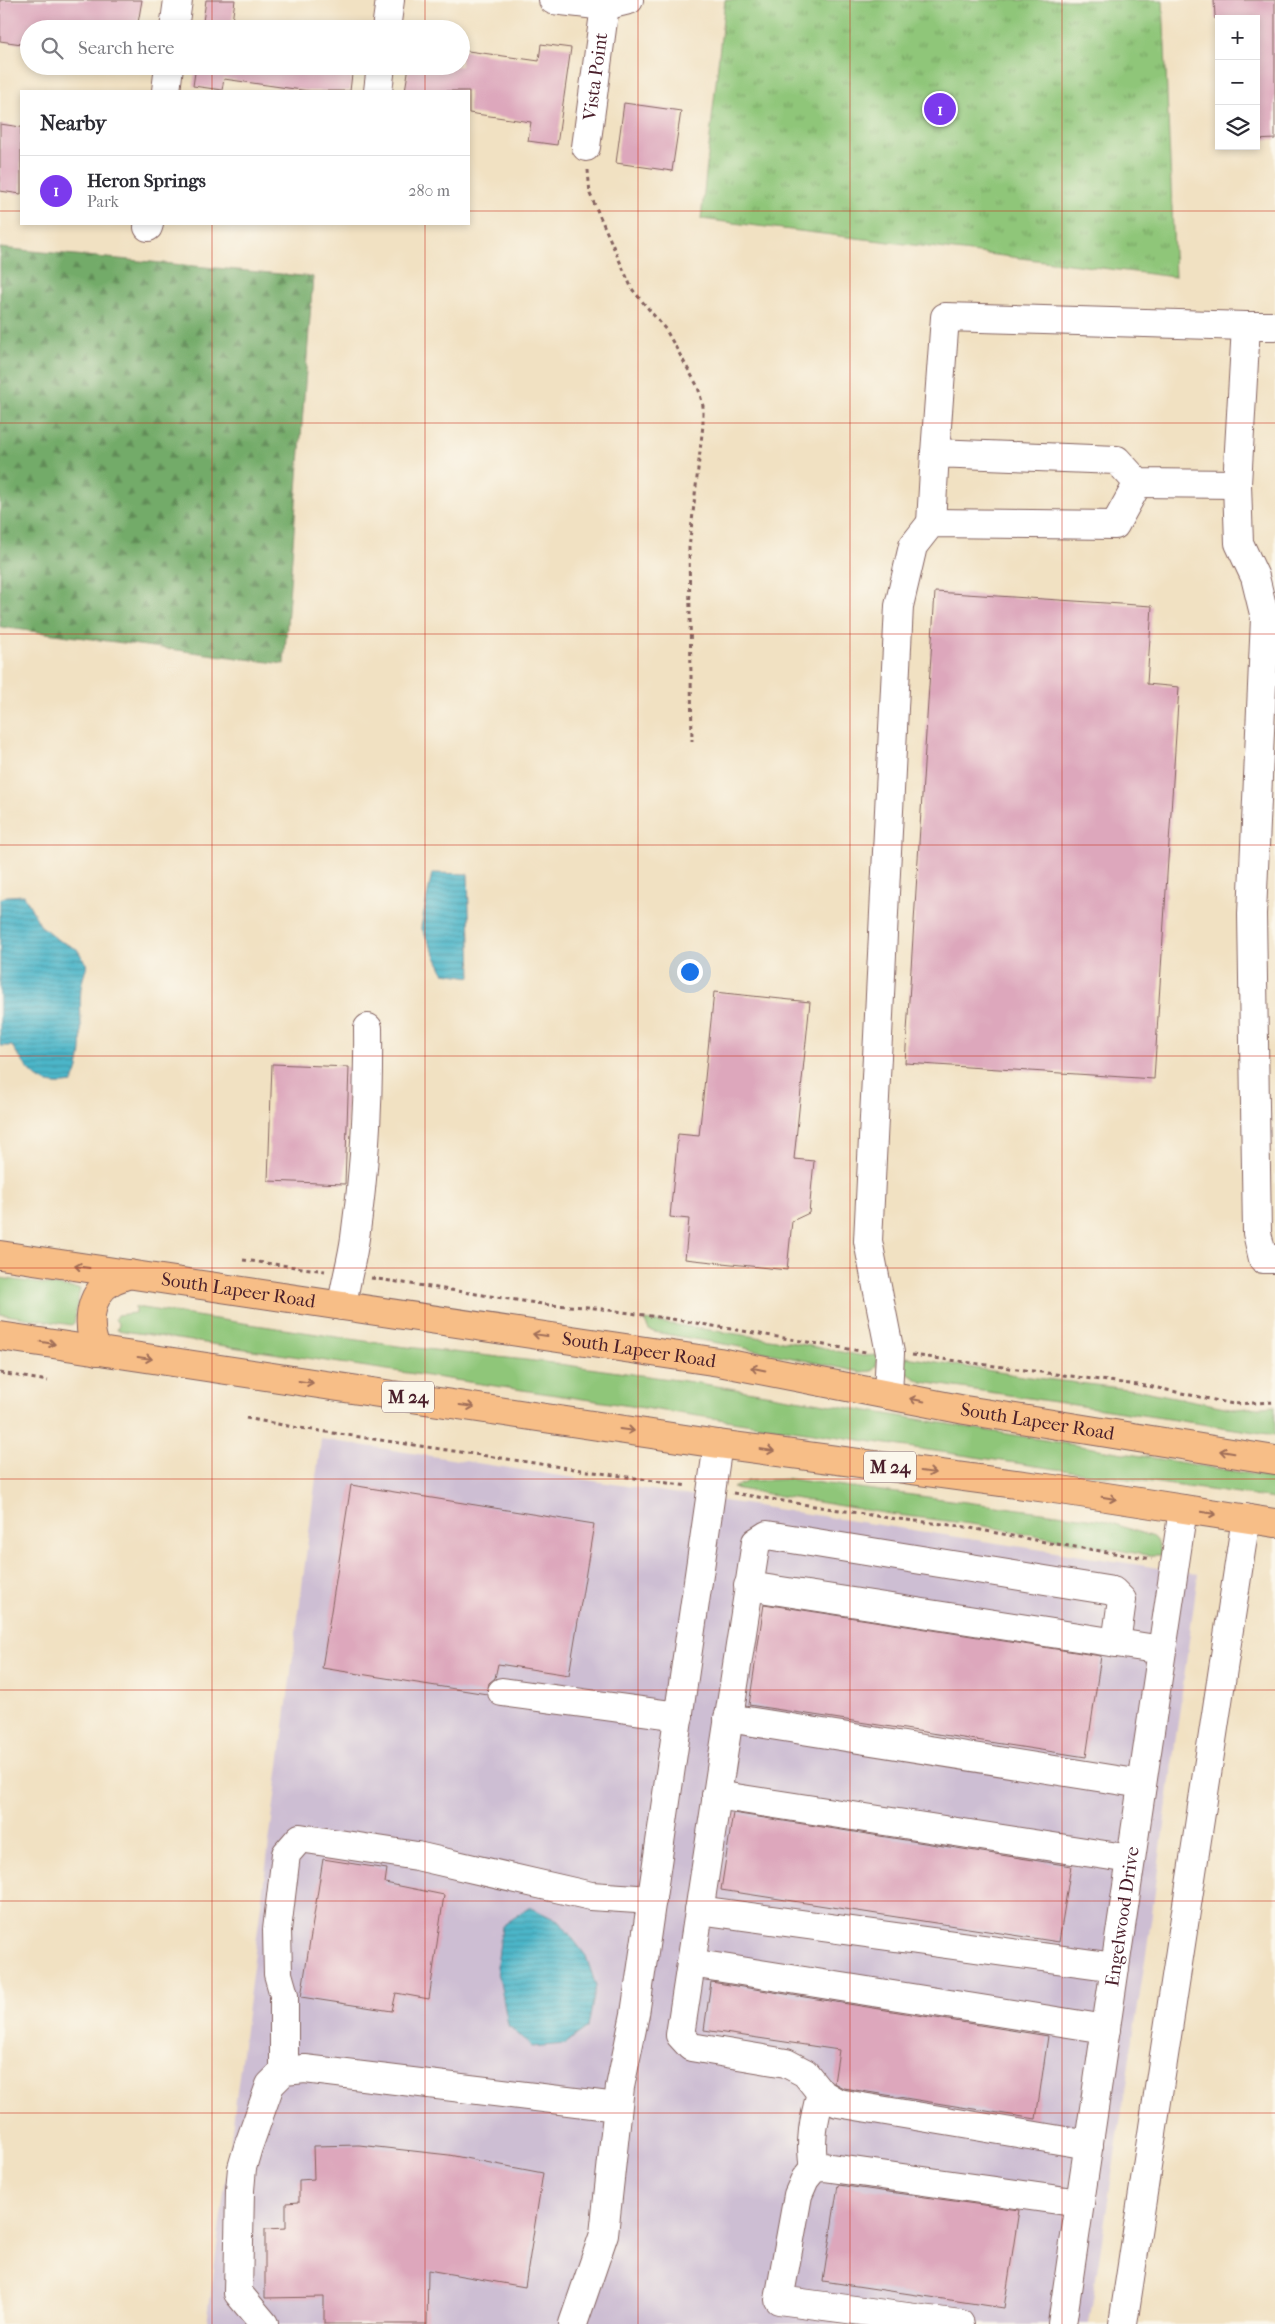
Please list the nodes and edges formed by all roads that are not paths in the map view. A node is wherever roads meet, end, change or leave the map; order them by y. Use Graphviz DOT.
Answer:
graph roads {
  1 [pos="178,0"];
  2 [pos="390,0"];
  3 [pos="553,0"];
  4 [pos="617,3"];
  5 [pos="175,20"];
  6 [pos="387,20"];
  7 [pos="168,75"];
  8 [pos="381,75"];
  9 [pos="166,90"];
  10 [pos="378,90"];
  11 [pos="586,147"];
  12 [pos="1246,326"];
  13 [pos="1275,326"];
  14 [pos="935,454"];
  15 [pos="1138,483"];
  16 [pos="1237,484"];
  17 [pos="931,523"];
  18 [pos="368,1028"];
  19 [pos="0,1255"];
  20 [pos="1275,1259"];
  21 [pos="130,1274"];
  22 [pos="342,1306"];
  23 [pos="0,1336"];
  24 [pos="97,1351"];
  25 [pos="888,1394"];
  26 [pos="718,1444"];
  27 [pos="1275,1460"];
  28 [pos="1183,1509"];
  29 [pos="1246,1518"];
  30 [pos="1275,1523"];
  31 [pos="748,1586"];
  32 [pos="1116,1644"];
  33 [pos="1162,1650"];
  34 [pos="502,1692"];
  35 [pos="679,1716"];
  36 [pos="728,1718"];
  37 [pos="1142,1784"];
  38 [pos="716,1795"];
  39 [pos="1131,1859"];
  40 [pos="652,1900"];
  41 [pos="699,1910"];
  42 [pos="691,1963"];
  43 [pos="1115,1967"];
  44 [pos="1106,2029"];
  45 [pos="284,2071"];
  46 [pos="821,2093"];
  47 [pos="617,2107"];
  48 [pos="1089,2145"];
  49 [pos="814,2168"];
  50 [pos="1080,2203"];
  51 [pos="264,2324"];
  52 [pos="573,2324"];
  53 [pos="960,2324"];
  54 [pos="1062,2324"];
  55 [pos="1123,2324"];
  1 -- 5 [label="street"];
  2 -- 6 [label="street"];
  3 -- 4 [label="street"];
  4 -- 11 [label="street, Vista Point"];
  7 -- 9 [label="street"];
  8 -- 10 [label="street"];
  12 -- 13 [label="street"];
  12 -- 14 [label="street"];
  12 -- 16 [label="street"];
  14 -- 15 [label="street"];
  14 -- 17 [label="street"];
  15 -- 16 [label="street"];
  15 -- 17 [label="street"];
  16 -- 20 [label="street"];
  17 -- 25 [label="street"];
  18 -- 22 [label="street"];
  21 -- 19 [label="main road, South Lapeer Road, one-way"];
  21 -- 22 [label="main road, South Lapeer Road"];
  21 -- 24 [label="main road"];
  25 -- 22 [label="main road, South Lapeer Road, one-way"];
  23 -- 24 [label="main road, M 24, one-way"];
  24 -- 26 [label="main road, M 24, one-way"];
  27 -- 25 [label="main road, South Lapeer Road, one-way"];
  26 -- 28 [label="main road, M 24, one-way"];
  26 -- 35 [label="street"];
  28 -- 29 [label="main road, M 24, one-way"];
  28 -- 33 [label="street, Engelwood Drive"];
  29 -- 30 [label="main road, M 24"];
  29 -- 55 [label="street"];
  31 -- 32 [label="street"];
  31 -- 32 [label="street"];
  31 -- 36 [label="street"];
  32 -- 33 [label="street"];
  33 -- 37 [label="street, Engelwood Drive"];
  34 -- 35 [label="street"];
  35 -- 40 [label="street"];
  36 -- 37 [label="street"];
  36 -- 38 [label="street"];
  37 -- 39 [label="street, Engelwood Drive"];
  38 -- 39 [label="street"];
  38 -- 41 [label="street"];
  39 -- 43 [label="street, Engelwood Drive"];
  40 -- 45 [label="street"];
  40 -- 47 [label="street"];
  41 -- 42 [label="street"];
  41 -- 43 [label="street"];
  42 -- 44 [label="street"];
  42 -- 46 [label="street"];
  43 -- 44 [label="street, Engelwood Drive"];
  44 -- 48 [label="street, Engelwood Drive"];
  45 -- 47 [label="street"];
  45 -- 51 [label="street"];
  46 -- 48 [label="street"];
  46 -- 49 [label="street"];
  47 -- 52 [label="street"];
  48 -- 50 [label="street, Engelwood Drive"];
  49 -- 50 [label="street"];
  49 -- 53 [label="street"];
  50 -- 54 [label="street, Engelwood Drive"];
}
